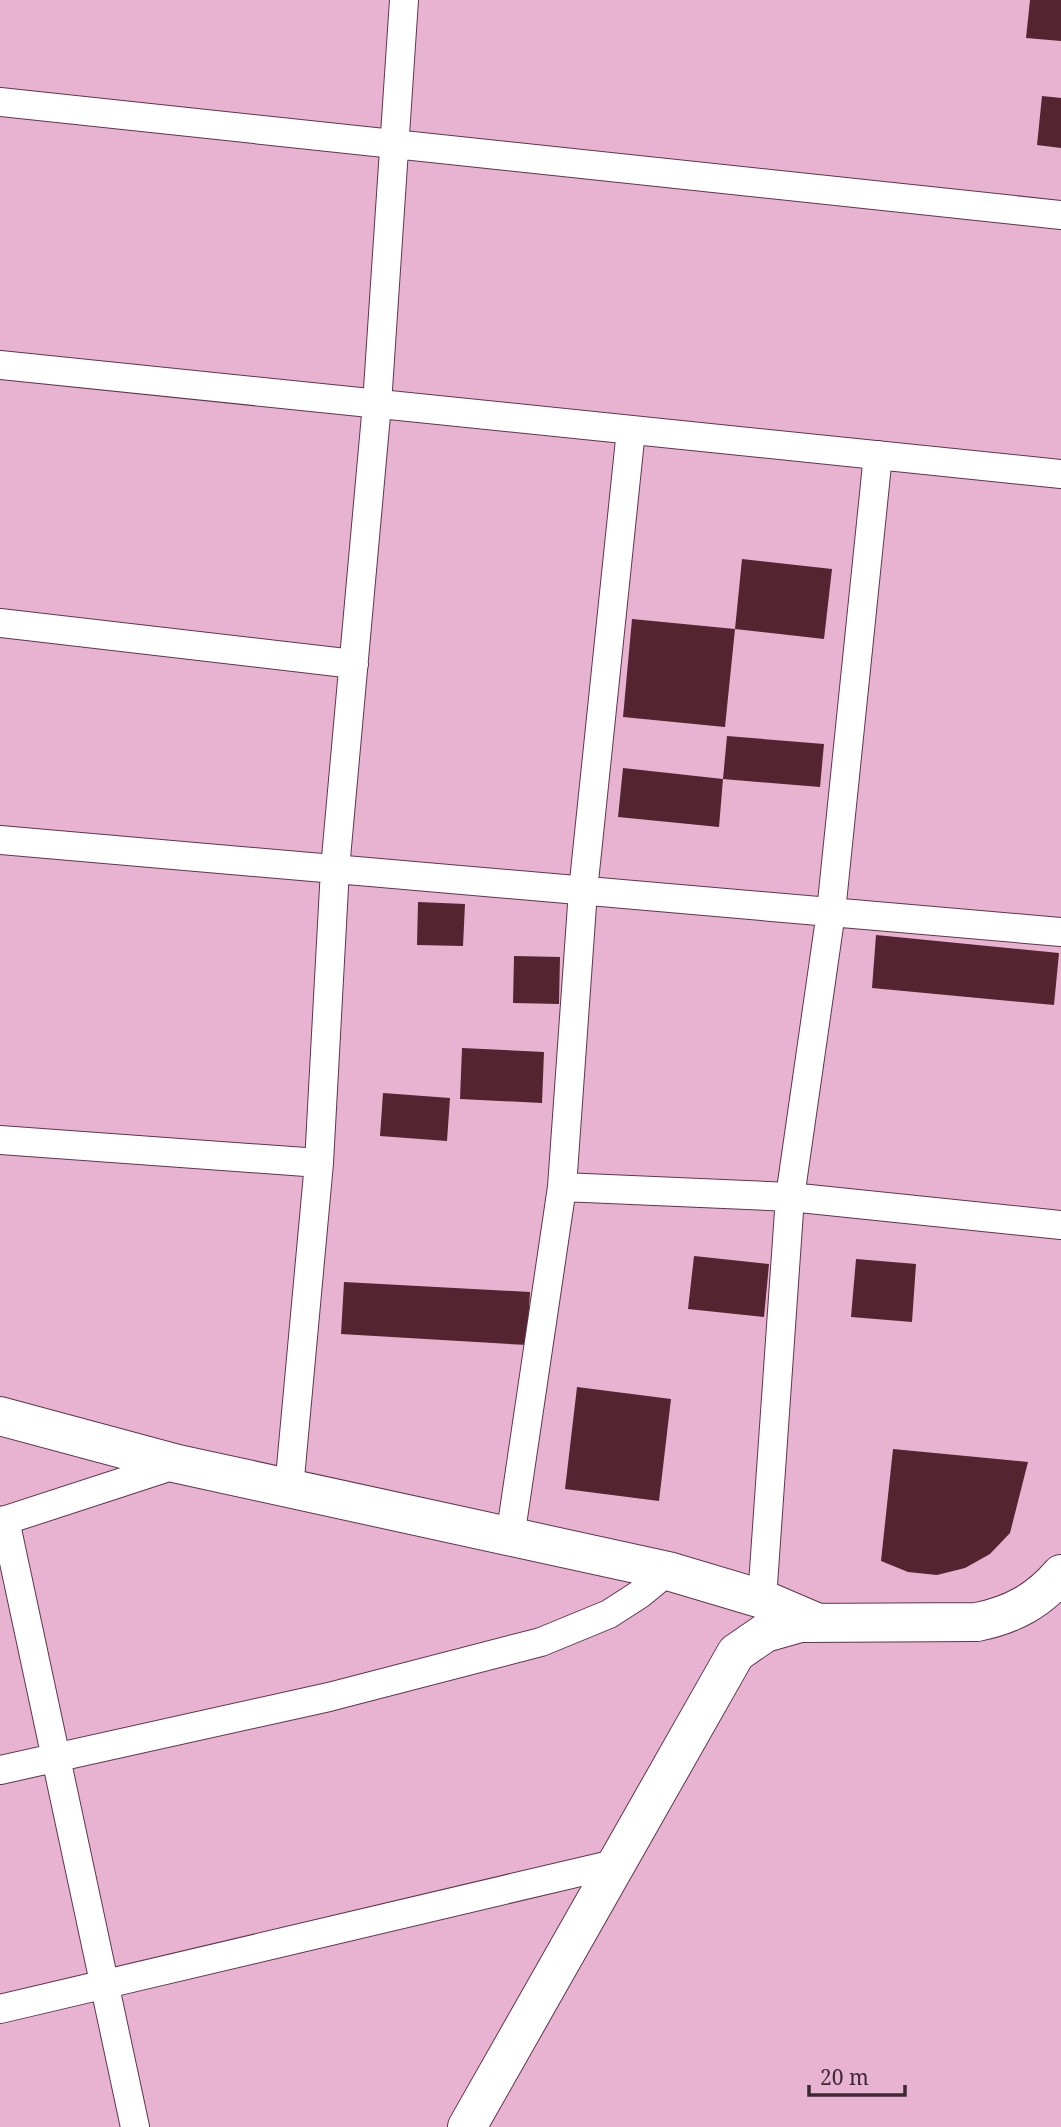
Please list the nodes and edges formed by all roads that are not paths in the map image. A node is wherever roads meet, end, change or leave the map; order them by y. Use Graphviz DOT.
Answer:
graph roads {
  1 [pos="404,0"];
  2 [pos="0,102"];
  3 [pos="394,144"];
  4 [pos="1061,215"];
  5 [pos="0,365"];
  6 [pos="377,404"];
  7 [pos="631,430"];
  8 [pos="878,455"];
  9 [pos="1061,474"];
  10 [pos="0,623"];
  11 [pos="354,664"];
  12 [pos="0,840"];
  13 [pos="335,869"];
  14 [pos="583,891"];
  15 [pos="831,912"];
  16 [pos="1061,932"];
  17 [pos="0,1140"];
  18 [pos="319,1163"];
  19 [pos="562,1187"];
  20 [pos="790,1197"];
  21 [pos="1061,1225"];
  22 [pos="0,1416"];
  23 [pos="178,1464"];
  24 [pos="289,1489"];
  25 [pos="2,1521"];
  26 [pos="510,1538"];
  27 [pos="668,1571"];
  28 [pos="1061,1574"];
  29 [pos="762,1599"];
  30 [pos="818,1623"];
  31 [pos="57,1758"];
  32 [pos="0,1770"];
  33 [pos="618,1863"];
  34 [pos="104,1983"];
  35 [pos="0,2009"];
  36 [pos="135,2127"];
  37 [pos="467,2127"];
  1 -- 3 [label="street"];
  2 -- 3 [label="street"];
  3 -- 4 [label="street"];
  3 -- 6 [label="street"];
  5 -- 6 [label="street"];
  6 -- 7 [label="street"];
  6 -- 11 [label="street"];
  7 -- 8 [label="street"];
  7 -- 14 [label="street"];
  8 -- 9 [label="street"];
  8 -- 15 [label="street"];
  10 -- 11 [label="street"];
  11 -- 13 [label="street"];
  12 -- 13 [label="street"];
  13 -- 14 [label="street"];
  13 -- 18 [label="street"];
  14 -- 15 [label="street"];
  14 -- 19 [label="street"];
  15 -- 16 [label="street"];
  15 -- 20 [label="street"];
  17 -- 18 [label="street"];
  18 -- 24 [label="street"];
  19 -- 20 [label="street"];
  19 -- 26 [label="street"];
  20 -- 21 [label="street"];
  20 -- 29 [label="street"];
  22 -- 23 [label="street"];
  23 -- 24 [label="street"];
  23 -- 25 [label="street"];
  24 -- 26 [label="street"];
  25 -- 31 [label="street"];
  26 -- 27 [label="street"];
  27 -- 29 [label="street"];
  27 -- 31 [label="street"];
  28 -- 30 [label="street"];
  29 -- 30 [label="street"];
  30 -- 33 [label="street"];
  31 -- 32 [label="street"];
  31 -- 34 [label="street"];
  33 -- 34 [label="street"];
  33 -- 37 [label="street"];
  34 -- 35 [label="street"];
  34 -- 36 [label="street"];
}
